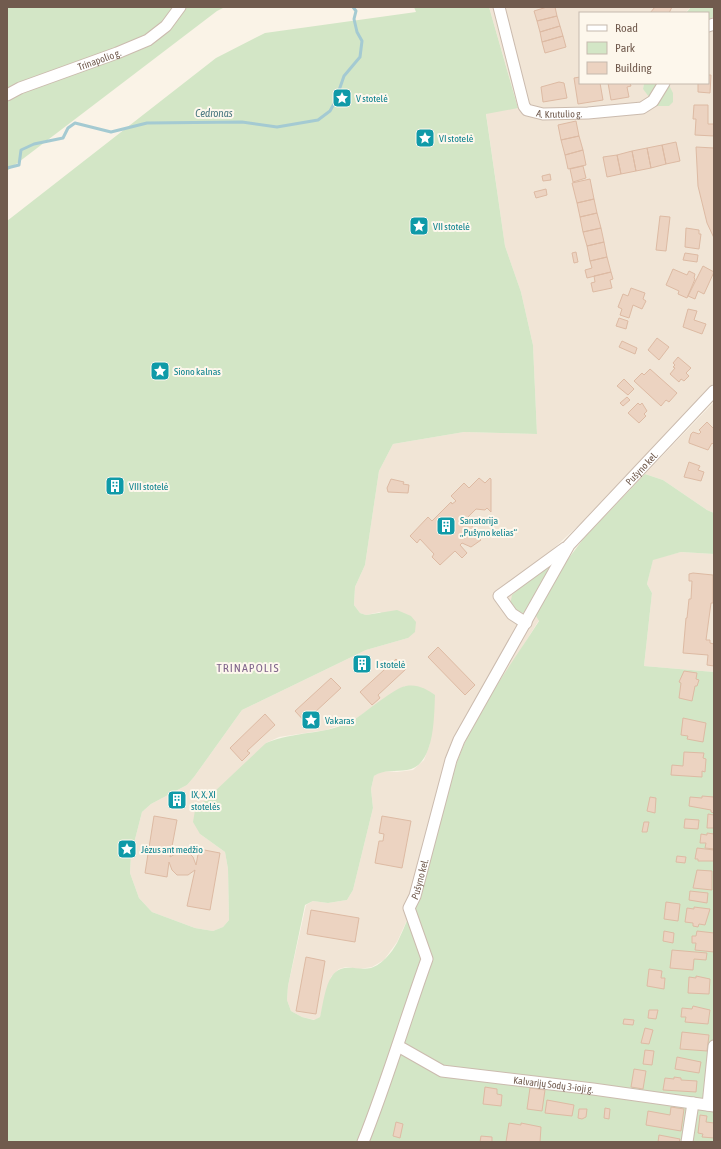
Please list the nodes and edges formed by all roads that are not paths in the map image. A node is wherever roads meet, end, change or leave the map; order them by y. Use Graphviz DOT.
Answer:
graph roads {
  1 [pos="180,7"];
  2 [pos="499,7"];
  3 [pos="663,84"];
  4 [pos="7,95"];
  5 [pos="714,391"];
  6 [pos="569,545"];
  7 [pos="526,623"];
  8 [pos="398,1046"];
  9 [pos="714,1046"];
  10 [pos="693,1103"];
  11 [pos="711,1106"];
  12 [pos="363,1142"];
  13 [pos="688,1142"];
  1 -- 4 [label="street, Trinapolio g."];
  2 -- 3 [label="street, A. Krutulio g."];
  5 -- 6 [label="street, Pušyno kel."];
  6 -- 7 [label="street, Pušyno kel."];
  6 -- 7 [label="street, Pušyno kel."];
  7 -- 8 [label="street, Pušyno kel."];
  8 -- 10 [label="street, Kalvarijų Sodų 3-ioji g."];
  8 -- 12 [label="street, Pušyno kel."];
  9 -- 11 [label="street"];
  10 -- 11 [label="street, Kalvarijų Sodų 3-ioji g."];
  10 -- 13 [label="street"];
}
